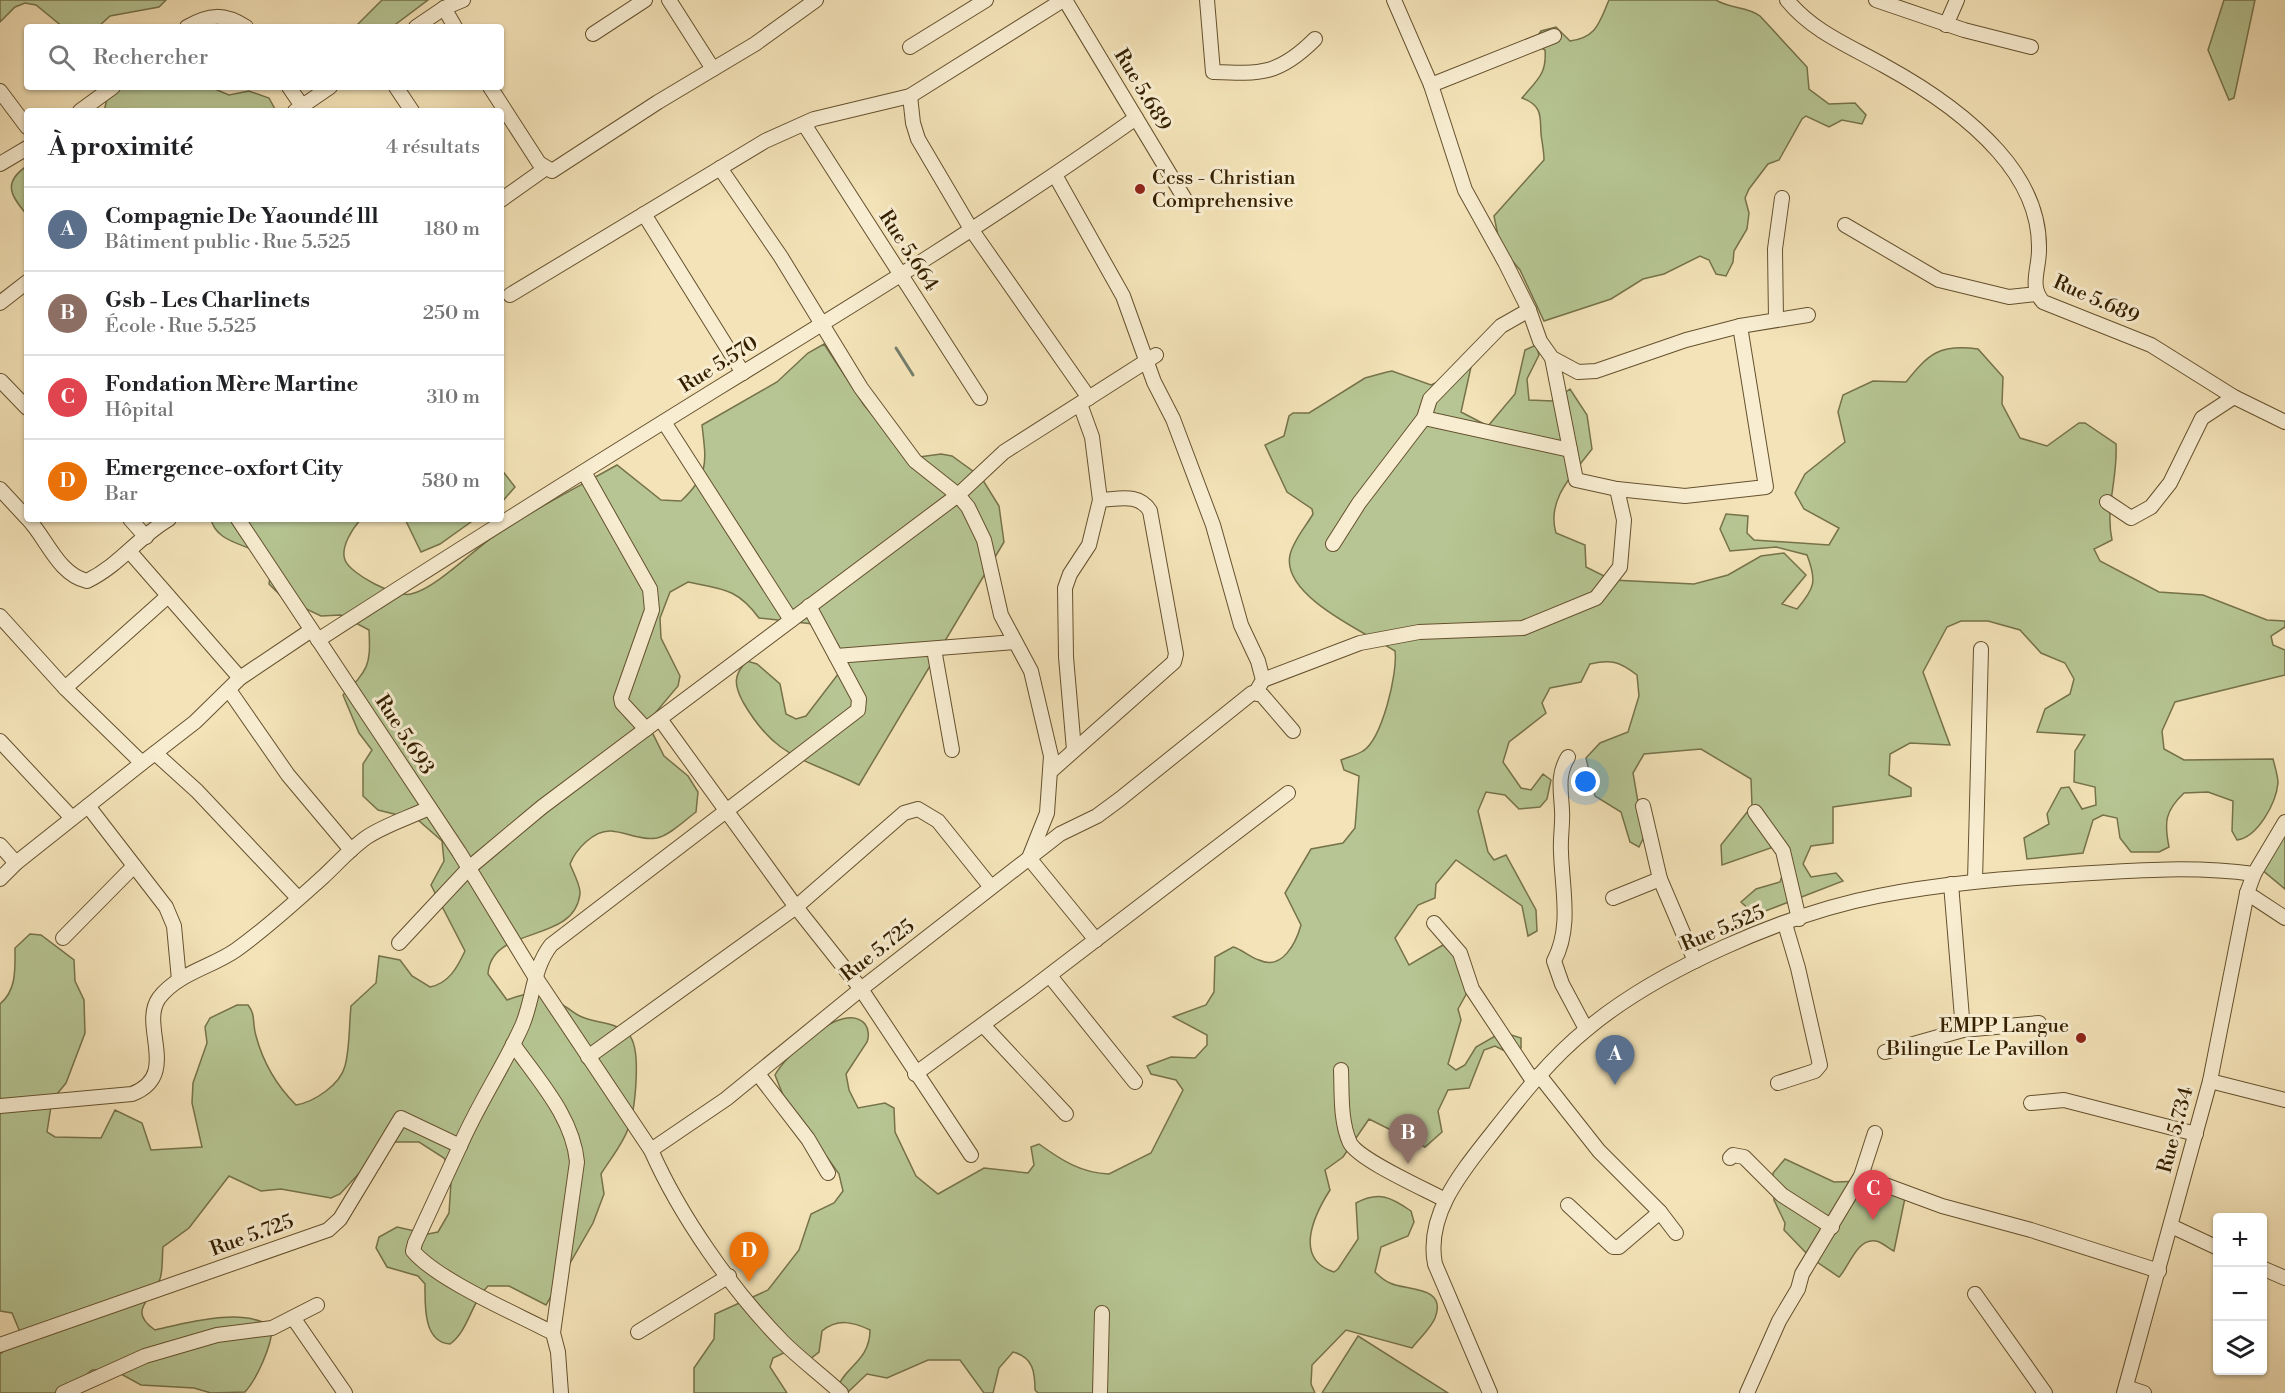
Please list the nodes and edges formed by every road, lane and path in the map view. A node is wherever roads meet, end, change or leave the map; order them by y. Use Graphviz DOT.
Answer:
graph roads {
  1 [pos="463,0"];
  2 [pos="645,0"];
  3 [pos="669,0"];
  4 [pos="816,0"];
  5 [pos="986,0"];
  6 [pos="1064,0"];
  7 [pos="1207,0"];
  8 [pos="1394,0"];
  9 [pos="1787,0"];
  10 [pos="1876,0"];
  11 [pos="1957,0"];
  12 [pos="444,8"];
  13 [pos="192,24"];
  14 [pos="240,24"];
  15 [pos="420,24"];
  16 [pos="453,24"];
  17 [pos="1946,25"];
  18 [pos="593,34"];
  19 [pos="1554,36"];
  20 [pos="1316,39"];
  21 [pos="910,47"];
  22 [pos="2031,47"];
  23 [pos="713,69"];
  24 [pos="1431,85"];
  25 [pos="108,90"];
  26 [pos="291,90"];
  27 [pos="326,90"];
  28 [pos="398,90"];
  29 [pos="492,90"];
  30 [pos="0,91"];
  31 [pos="910,96"];
  32 [pos="84,108"];
  33 [pos="303,108"];
  34 [pos="410,108"];
  35 [pos="504,108"];
  36 [pos="504,109"];
  37 [pos="1136,118"];
  38 [pos="24,123"];
  39 [pos="804,124"];
  40 [pos="24,150"];
  41 [pos="0,164"];
  42 [pos="546,168"];
  43 [pos="720,168"];
  44 [pos="1055,176"];
  45 [pos="504,198"];
  46 [pos="1782,198"];
  47 [pos="1186,201"];
  48 [pos="644,214"];
  49 [pos="1845,225"];
  50 [pos="971,230"];
  51 [pos="900,275"];
  52 [pos="24,284"];
  53 [pos="2036,294"];
  54 [pos="510,295"];
  55 [pos="0,303"];
  56 [pos="1529,310"];
  57 [pos="1808,315"];
  58 [pos="1776,320"];
  59 [pos="822,325"];
  60 [pos="1740,326"];
  61 [pos="1152,358"];
  62 [pos="1552,358"];
  63 [pos="743,373"];
  64 [pos="1,381"];
  65 [pos="2234,396"];
  66 [pos="980,398"];
  67 [pos="1084,401"];
  68 [pos="24,405"];
  69 [pos="1424,418"];
  70 [pos="664,422"];
  71 [pos="2285,422"];
  72 [pos="1570,450"];
  73 [pos="584,472"];
  74 [pos="0,489"];
  75 [pos="1617,489"];
  76 [pos="958,495"];
  77 [pos="1100,500"];
  78 [pos="2107,502"];
  79 [pos="24,514"];
  80 [pos="504,521"];
  81 [pos="31,522"];
  82 [pos="133,522"];
  83 [pos="165,522"];
  84 [pos="240,522"];
  85 [pos="502,522"];
  86 [pos="146,537"];
  87 [pos="1333,544"];
  88 [pos="130,552"];
  89 [pos="168,596"];
  90 [pos="809,606"];
  91 [pos="2,618"];
  92 [pos="791,620"];
  93 [pos="314,636"];
  94 [pos="1016,642"];
  95 [pos="934,649"];
  96 [pos="1982,649"];
  97 [pos="836,656"];
  98 [pos="240,678"];
  99 [pos="1260,686"];
  100 [pos="66,688"];
  101 [pos="229,690"];
  102 [pos="660,719"];
  103 [pos="646,729"];
  104 [pos="1293,731"];
  105 [pos="0,741"];
  106 [pos="952,750"];
  107 [pos="1074,750"];
  108 [pos="155,753"];
  109 [pos="1568,757"];
  110 [pos="142,763"];
  111 [pos="1051,771"];
  112 [pos="1288,793"];
  113 [pos="88,806"];
  114 [pos="1643,806"];
  115 [pos="429,808"];
  116 [pos="726,812"];
  117 [pos="1755,812"];
  118 [pos="1047,813"];
  119 [pos="72,818"];
  120 [pos="2285,822"];
  121 [pos="1060,834"];
  122 [pos="0,845"];
  123 [pos="351,850"];
  124 [pos="1029,858"];
  125 [pos="16,863"];
  126 [pos="134,866"];
  127 [pos="469,868"];
  128 [pos="2254,874"];
  129 [pos="0,879"];
  130 [pos="1660,879"];
  131 [pos="1975,881"];
  132 [pos="1951,885"];
  133 [pos="991,887"];
  134 [pos="2247,893"];
  135 [pos="298,898"];
  136 [pos="1613,898"];
  137 [pos="796,907"];
  138 [pos="2285,918"];
  139 [pos="1799,919"];
  140 [pos="1434,923"];
  141 [pos="1785,924"];
  142 [pos="63,938"];
  143 [pos="1096,940"];
  144 [pos="399,943"];
  145 [pos="1695,961"];
  146 [pos="534,975"];
  147 [pos="1050,976"];
  148 [pos="179,980"];
  149 [pos="861,989"];
  150 [pos="2039,1023"];
  151 [pos="983,1025"];
  152 [pos="1586,1029"];
  153 [pos="1963,1030"];
  154 [pos="513,1044"];
  155 [pos="1885,1052"];
  156 [pos="588,1057"];
  157 [pos="1341,1070"];
  158 [pos="758,1074"];
  159 [pos="915,1074"];
  160 [pos="1536,1078"];
  161 [pos="2210,1081"];
  162 [pos="1135,1082"];
  163 [pos="1778,1083"];
  164 [pos="2285,1100"];
  165 [pos="2031,1103"];
  166 [pos="0,1106"];
  167 [pos="1066,1114"];
  168 [pos="1875,1133"];
  169 [pos="2196,1134"];
  170 [pos="460,1146"];
  171 [pos="651,1149"];
  172 [pos="971,1155"];
  173 [pos="1730,1158"];
  174 [pos="828,1173"];
  175 [pos="1861,1176"];
  176 [pos="1445,1200"];
  177 [pos="1568,1204"];
  178 [pos="1660,1212"];
  179 [pos="2171,1226"];
  180 [pos="1832,1227"];
  181 [pos="1676,1233"];
  182 [pos="2213,1246"];
  183 [pos="2267,1270"];
  184 [pos="2159,1271"];
  185 [pos="729,1276"];
  186 [pos="2285,1278"];
  187 [pos="1975,1294"];
  188 [pos="317,1305"];
  189 [pos="1102,1313"];
  190 [pos="294,1319"];
  191 [pos="638,1332"];
  192 [pos="553,1333"];
  193 [pos="0,1345"];
  194 [pos="2125,1390"];
  195 [pos="63,1393"];
  196 [pos="345,1393"];
  197 [pos="561,1393"];
  198 [pos="842,1393"];
  199 [pos="1100,1393"];
  200 [pos="1490,1393"];
  201 [pos="1747,1393"];
  202 [pos="2045,1393"];
  203 [pos="2144,1393"];
  1 -- 12 [label="street"];
  2 -- 18 [label="street"];
  3 -- 23 [label="street"];
  4 -- 23 [label="street"];
  5 -- 21 [label="street"];
  6 -- 31 [label="street"];
  6 -- 37 [label="street, Rue 5.689"];
  7 -- 20 [label="street"];
  8 -- 24 [label="street"];
  9 -- 53 [label="street, Rue 5.689"];
  10 -- 17 [label="street"];
  11 -- 17 [label="street"];
  12 -- 15 [label="street"];
  12 -- 16 [label="street"];
  13 -- 14 [label="street"];
  17 -- 22 [label="street"];
  19 -- 24 [label="street"];
  23 -- 42 [label="street"];
  24 -- 56 [label="street"];
  25 -- 32 [label="street"];
  26 -- 33 [label="street"];
  27 -- 33 [label="street"];
  28 -- 34 [label="street"];
  29 -- 35 [label="street"];
  30 -- 38 [label="street"];
  31 -- 39 [label="street"];
  31 -- 50 [label="street"];
  36 -- 42 [label="street"];
  37 -- 44 [label="street, Rue 5.570"];
  37 -- 47 [label="street, Rue 5.689"];
  39 -- 43 [label="street"];
  39 -- 51 [label="street, Rue 5.664"];
  40 -- 41 [label="street"];
  42 -- 45 [label="street"];
  43 -- 48 [label="street"];
  43 -- 59 [label="street"];
  44 -- 50 [label="street, Rue 5.570"];
  44 -- 61 [label="street"];
  46 -- 58 [label="street"];
  48 -- 54 [label="street"];
  48 -- 63 [label="street"];
  49 -- 53 [label="street"];
  50 -- 51 [label="street, Rue 5.570"];
  50 -- 67 [label="street"];
  51 -- 59 [label="street, Rue 5.570"];
  51 -- 66 [label="street, Rue 5.664"];
  52 -- 55 [label="street"];
  53 -- 65 [label="street, Rue 5.689"];
  56 -- 62 [label="street"];
  56 -- 69 [label="street"];
  57 -- 58 [label="street"];
  58 -- 60 [label="street"];
  59 -- 63 [label="street, Rue 5.570"];
  59 -- 76 [label="street"];
  60 -- 62 [label="street"];
  60 -- 75 [label="street"];
  61 -- 67 [label="street"];
  61 -- 99 [label="street"];
  62 -- 72 [label="street"];
  63 -- 70 [label="street, Rue 5.570"];
  64 -- 68 [label="street"];
  65 -- 71 [label="street, Rue 5.689"];
  65 -- 78 [label="street"];
  67 -- 76 [label="street"];
  67 -- 77 [label="street"];
  69 -- 72 [label="street"];
  69 -- 87 [label="street"];
  70 -- 73 [label="street, Rue 5.570"];
  70 -- 92 [label="street"];
  72 -- 75 [label="street"];
  73 -- 80 [label="street, Rue 5.570"];
  73 -- 103 [label="street"];
  74 -- 79 [label="street"];
  75 -- 99 [label="street, Rue 5.725"];
  76 -- 90 [label="street"];
  76 -- 94 [label="street"];
  77 -- 107 [label="street"];
  77 -- 107 [label="street"];
  81 -- 88 [label="street"];
  82 -- 86 [label="street"];
  83 -- 86 [label="street"];
  84 -- 93 [label="street, Rue 5.693"];
  85 -- 93 [label="street, Rue 5.570"];
  86 -- 88 [label="street"];
  88 -- 89 [label="street"];
  89 -- 98 [label="street"];
  89 -- 100 [label="street"];
  90 -- 92 [label="street"];
  90 -- 97 [label="street"];
  91 -- 100 [label="street"];
  92 -- 102 [label="street"];
  93 -- 98 [label="street, Rue 5.570"];
  93 -- 115 [label="street, Rue 5.693"];
  94 -- 95 [label="street"];
  94 -- 111 [label="street"];
  95 -- 97 [label="street"];
  95 -- 106 [label="street"];
  96 -- 131 [label="street"];
  97 -- 116 [label="street"];
  98 -- 101 [label="street, Rue 5.570"];
  99 -- 104 [label="street"];
  99 -- 121 [label="street, Rue 5.725"];
  100 -- 110 [label="street"];
  101 -- 108 [label="street, Rue 5.570"];
  101 -- 123 [label="street"];
  102 -- 103 [label="street"];
  102 -- 116 [label="street"];
  103 -- 127 [label="street"];
  105 -- 119 [label="street"];
  107 -- 111 [label="street"];
  108 -- 110 [label="street, Rue 5.570"];
  108 -- 135 [label="street"];
  109 -- 152 [label="street"];
  110 -- 113 [label="street, Rue 5.570"];
  111 -- 118 [label="street"];
  112 -- 143 [label="street"];
  113 -- 119 [label="street, Rue 5.570"];
  113 -- 126 [label="street"];
  114 -- 130 [label="street"];
  115 -- 123 [label="street"];
  115 -- 127 [label="street, Rue 5.693"];
  116 -- 137 [label="street"];
  116 -- 146 [label="street"];
  117 -- 139 [label="street"];
  118 -- 121 [label="street"];
  118 -- 124 [label="street"];
  119 -- 125 [label="street, Rue 5.570"];
  120 -- 128 [label="street"];
  121 -- 124 [label="street, Rue 5.725"];
  122 -- 125 [label="street"];
  123 -- 135 [label="street"];
  124 -- 133 [label="street, Rue 5.725"];
  124 -- 143 [label="street"];
  125 -- 129 [label="street, Rue 5.570"];
  126 -- 142 [label="street"];
  126 -- 148 [label="street"];
  127 -- 144 [label="street"];
  127 -- 146 [label="street, Rue 5.693"];
  128 -- 131 [label="street, Rue 5.525"];
  128 -- 134 [label="street, Rue 5.734"];
  130 -- 136 [label="street"];
  130 -- 145 [label="street"];
  131 -- 132 [label="street, Rue 5.525"];
  132 -- 139 [label="street, Rue 5.525"];
  132 -- 153 [label="street"];
  133 -- 137 [label="street"];
  133 -- 149 [label="street, Rue 5.725"];
  134 -- 138 [label="street"];
  134 -- 161 [label="street, Rue 5.734"];
  135 -- 148 [label="street"];
  137 -- 149 [label="street"];
  137 -- 156 [label="street"];
  139 -- 141 [label="street, Rue 5.525"];
  140 -- 160 [label="street"];
  141 -- 145 [label="street, Rue 5.525"];
  141 -- 163 [label="street"];
  143 -- 147 [label="street"];
  145 -- 152 [label="street, Rue 5.525"];
  146 -- 154 [label="street"];
  146 -- 156 [label="street"];
  147 -- 151 [label="street"];
  147 -- 162 [label="street"];
  148 -- 166 [label="street"];
  149 -- 158 [label="street, Rue 5.725"];
  149 -- 159 [label="street"];
  150 -- 153 [label="street"];
  151 -- 159 [label="street"];
  151 -- 167 [label="street"];
  152 -- 160 [label="street, Rue 5.525"];
  153 -- 155 [label="street"];
  154 -- 170 [label="street"];
  154 -- 192 [label="street"];
  156 -- 171 [label="street"];
  157 -- 176 [label="street"];
  158 -- 171 [label="street, Rue 5.725"];
  158 -- 174 [label="street"];
  159 -- 172 [label="street"];
  160 -- 176 [label="street, Rue 5.525"];
  160 -- 178 [label="street"];
  161 -- 164 [label="street"];
  161 -- 169 [label="street, Rue 5.734"];
  165 -- 169 [label="street"];
  168 -- 175 [label="street"];
  169 -- 179 [label="street, Rue 5.734"];
  170 -- 192 [label="street"];
  170 -- 193 [label="street, Rue 5.725"];
  171 -- 185 [label="street"];
  173 -- 180 [label="street"];
  175 -- 180 [label="street"];
  175 -- 184 [label="street"];
  176 -- 200 [label="street, Rue 5.525"];
  177 -- 178 [label="street"];
  178 -- 181 [label="street"];
  179 -- 182 [label="street"];
  179 -- 184 [label="street, Rue 5.734"];
  180 -- 201 [label="street"];
  183 -- 186 [label="street"];
  184 -- 194 [label="street, Rue 5.734"];
  185 -- 191 [label="street"];
  185 -- 198 [label="street"];
  187 -- 202 [label="street"];
  188 -- 190 [label="street"];
  189 -- 199 [label="street"];
  190 -- 195 [label="street"];
  190 -- 196 [label="street"];
  192 -- 197 [label="street"];
  194 -- 203 [label="street"];
}
